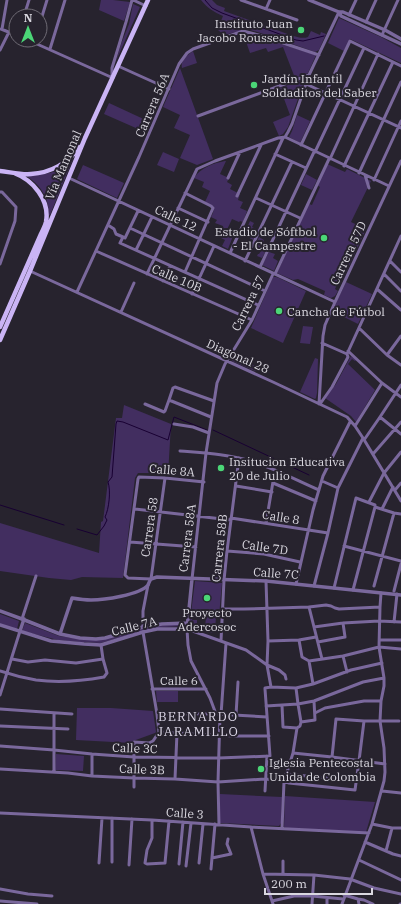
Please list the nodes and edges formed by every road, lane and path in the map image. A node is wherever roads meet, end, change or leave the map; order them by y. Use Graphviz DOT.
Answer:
graph roads {
  1 [pos="7,0"];
  2 [pos="65,0"];
  3 [pos="132,0"];
  4 [pos="148,0"];
  5 [pos="241,0"];
  6 [pos="270,0"];
  7 [pos="309,0"];
  8 [pos="356,0"];
  9 [pos="376,0"];
  10 [pos="398,0"];
  11 [pos="146,6"];
  12 [pos="266,9"];
  13 [pos="339,12"];
  14 [pos="349,14"];
  15 [pos="297,20"];
  16 [pos="366,22"];
  17 [pos="1,29"];
  18 [pos="384,30"];
  19 [pos="8,32"];
  20 [pos="382,34"];
  21 [pos="401,38"];
  22 [pos="401,44"];
  23 [pos="364,48"];
  24 [pos="50,49"];
  25 [pos="0,50"];
  26 [pos="378,54"];
  27 [pos="319,55"];
  28 [pos="393,62"];
  29 [pos="118,66"];
  30 [pos="401,66"];
  31 [pos="309,75"];
  32 [pos="113,78"];
  33 [pos="401,82"];
  34 [pos="306,84"];
  35 [pos="169,89"];
  36 [pos="325,92"];
  37 [pos="340,99"];
  38 [pos="354,106"];
  39 [pos="369,113"];
  40 [pos="198,116"];
  41 [pos="384,120"];
  42 [pos="401,121"];
  43 [pos="400,127"];
  44 [pos="284,137"];
  45 [pos="85,138"];
  46 [pos="261,145"];
  47 [pos="301,146"];
  48 [pos="240,152"];
  49 [pos="314,152"];
  50 [pos="276,154"];
  51 [pos="329,159"];
  52 [pos="401,161"];
  53 [pos="292,162"];
  54 [pos="344,166"];
  55 [pos="306,168"];
  56 [pos="0,171"];
  57 [pos="14,173"];
  58 [pos="359,173"];
  59 [pos="365,175"];
  60 [pos="69,178"];
  61 [pos="228,178"];
  62 [pos="374,180"];
  63 [pos="389,186"];
  64 [pos="369,188"];
  65 [pos="0,192"];
  66 [pos="185,193"];
  67 [pos="237,196"];
  68 [pos="256,198"];
  69 [pos="118,202"];
  70 [pos="272,205"];
  71 [pos="178,208"];
  72 [pos="138,211"];
  73 [pos="286,211"];
  74 [pos="152,217"];
  75 [pos="300,218"];
  76 [pos="208,222"];
  77 [pos="108,225"];
  78 [pos="170,225"];
  79 [pos="130,228"];
  80 [pos="144,235"];
  81 [pos="401,236"];
  82 [pos="123,237"];
  83 [pos="200,240"];
  84 [pos="161,243"];
  85 [pos="214,246"];
  86 [pos="397,246"];
  87 [pos="401,249"];
  88 [pos="136,250"];
  89 [pos="96,251"];
  90 [pos="230,254"];
  91 [pos="192,257"];
  92 [pos="154,259"];
  93 [pos="245,261"];
  94 [pos="390,261"];
  95 [pos="0,264"];
  96 [pos="206,264"];
  97 [pos="170,266"];
  98 [pos="260,267"];
  99 [pos="30,271"];
  100 [pos="185,272"];
  101 [pos="401,272"];
  102 [pos="147,274"];
  103 [pos="274,274"];
  104 [pos="384,274"];
  105 [pos="199,279"];
  106 [pos="163,281"];
  107 [pos="134,283"];
  108 [pos="377,289"];
  109 [pos="265,291"];
  110 [pos="401,291"];
  111 [pos="77,292"];
  112 [pos="192,294"];
  113 [pos="334,302"];
  114 [pos="258,305"];
  115 [pos="401,310"];
  116 [pos="121,312"];
  117 [pos="252,320"];
  118 [pos="0,327"];
  119 [pos="359,328"];
  120 [pos="401,336"];
  121 [pos="0,340"];
  122 [pos="322,343"];
  123 [pos="347,352"];
  124 [pos="387,355"];
  125 [pos="227,361"];
  126 [pos="401,365"];
  127 [pos="382,383"];
  128 [pos="401,385"];
  129 [pos="396,393"];
  130 [pos="401,397"];
  131 [pos="169,400"];
  132 [pos="214,401"];
  133 [pos="145,404"];
  134 [pos="320,404"];
  135 [pos="211,417"];
  136 [pos="380,417"];
  137 [pos="350,422"];
  138 [pos="401,422"];
  139 [pos="174,424"];
  140 [pos="354,426"];
  141 [pos="395,429"];
  142 [pos="209,432"];
  143 [pos="401,434"];
  144 [pos="363,439"];
  145 [pos="180,451"];
  146 [pos="401,452"];
  147 [pos="206,453"];
  148 [pos="373,454"];
  149 [pos="239,458"];
  150 [pos="275,470"];
  151 [pos="384,473"];
  152 [pos="165,478"];
  153 [pos="322,481"];
  154 [pos="204,482"];
  155 [pos="273,483"];
  156 [pos="401,483"];
  157 [pos="236,486"];
  158 [pos="338,488"];
  159 [pos="394,489"];
  160 [pos="319,490"];
  161 [pos="272,492"];
  162 [pos="316,501"];
  163 [pos="401,501"];
  164 [pos="369,502"];
  165 [pos="375,507"];
  166 [pos="135,509"];
  167 [pos="382,509"];
  168 [pos="161,512"];
  169 [pos="394,513"];
  170 [pos="401,514"];
  171 [pos="200,516"];
  172 [pos="231,519"];
  173 [pos="266,523"];
  174 [pos="308,530"];
  175 [pos="328,533"];
  176 [pos="130,542"];
  177 [pos="156,544"];
  178 [pos="344,546"];
  179 [pos="196,547"];
  180 [pos="364,550"];
  181 [pos="227,551"];
  182 [pos="383,556"];
  183 [pos="401,561"];
  184 [pos="300,562"];
  185 [pos="401,564"];
  186 [pos="36,576"];
  187 [pos="192,579"];
  188 [pos="151,580"];
  189 [pos="224,580"];
  190 [pos="266,582"];
  191 [pos="296,584"];
  192 [pos="148,585"];
  193 [pos="314,586"];
  194 [pos="374,586"];
  195 [pos="334,588"];
  196 [pos="353,590"];
  197 [pos="382,592"];
  198 [pos="397,593"];
  199 [pos="309,607"];
  200 [pos="380,607"];
  201 [pos="267,608"];
  202 [pos="222,609"];
  203 [pos="0,611"];
  204 [pos="23,619"];
  205 [pos="379,621"];
  206 [pos="394,622"];
  207 [pos="401,622"];
  208 [pos="343,623"];
  209 [pos="187,624"];
  210 [pos="0,625"];
  211 [pos="143,627"];
  212 [pos="314,627"];
  213 [pos="187,629"];
  214 [pos="20,631"];
  215 [pos="143,632"];
  216 [pos="60,634"];
  217 [pos="316,637"];
  218 [pos="298,640"];
  219 [pos="380,640"];
  220 [pos="401,640"];
  221 [pos="221,641"];
  222 [pos="268,641"];
  223 [pos="318,642"];
  224 [pos="226,643"];
  225 [pos="101,645"];
  226 [pos="380,647"];
  227 [pos="401,649"];
  228 [pos="343,656"];
  229 [pos="12,659"];
  230 [pos="103,659"];
  231 [pos="322,659"];
  232 [pos="309,661"];
  233 [pos="382,664"];
  234 [pos="267,665"];
  235 [pos="0,671"];
  236 [pos="347,672"];
  237 [pos="7,673"];
  238 [pos="384,678"];
  239 [pos="286,679"];
  240 [pos="238,682"];
  241 [pos="314,684"];
  242 [pos="271,687"];
  243 [pos="296,688"];
  244 [pos="152,689"];
  245 [pos="206,689"];
  246 [pos="0,695"];
  247 [pos="314,701"];
  248 [pos="380,701"];
  249 [pos="298,704"];
  250 [pos="282,705"];
  251 [pos="266,706"];
  252 [pos="0,709"];
  253 [pos="315,713"];
  254 [pos="54,714"];
  255 [pos="72,714"];
  256 [pos="156,714"];
  257 [pos="216,714"];
  258 [pos="221,715"];
  259 [pos="236,715"];
  260 [pos="267,716"];
  261 [pos="364,721"];
  262 [pos="380,721"];
  263 [pos="399,721"];
  264 [pos="301,722"];
  265 [pos="0,726"];
  266 [pos="297,728"];
  267 [pos="55,729"];
  268 [pos="68,729"];
  269 [pos="159,732"];
  270 [pos="177,733"];
  271 [pos="219,735"];
  272 [pos="269,736"];
  273 [pos="0,746"];
  274 [pos="54,750"];
  275 [pos="293,753"];
  276 [pos="92,754"];
  277 [pos="269,756"];
  278 [pos="134,757"];
  279 [pos="332,757"];
  280 [pos="176,758"];
  281 [pos="219,758"];
  282 [pos="359,761"];
  283 [pos="385,764"];
  284 [pos="0,769"];
  285 [pos="54,772"];
  286 [pos="286,774"];
  287 [pos="92,776"];
  288 [pos="134,778"];
  289 [pos="175,779"];
  290 [pos="265,779"];
  291 [pos="356,781"];
  292 [pos="218,782"];
  293 [pos="284,782"];
  294 [pos="134,787"];
  295 [pos="265,790"];
  296 [pos="382,791"];
  297 [pos="401,793"];
  298 [pos="0,813"];
  299 [pos="102,818"];
  300 [pos="112,818"];
  301 [pos="132,819"];
  302 [pos="152,820"];
  303 [pos="169,821"];
  304 [pos="184,822"];
  305 [pos="191,823"];
  306 [pos="203,824"];
  307 [pos="372,824"];
  308 [pos="217,825"];
  309 [pos="251,827"];
  310 [pos="282,828"];
  311 [pos="392,828"];
  312 [pos="401,828"];
  313 [pos="369,833"];
  314 [pos="228,839"];
  315 [pos="365,842"];
  316 [pos="386,851"];
  317 [pos="401,856"];
  318 [pos="212,858"];
  319 [pos="359,860"];
  320 [pos="284,861"];
  321 [pos="112,862"];
  322 [pos="100,863"];
  323 [pos="199,863"];
  324 [pos="179,864"];
  325 [pos="129,865"];
  326 [pos="186,866"];
  327 [pos="211,869"];
  328 [pos="263,874"];
  329 [pos="283,874"];
  330 [pos="314,875"];
  331 [pos="350,879"];
  332 [pos="401,880"];
  333 [pos="0,888"];
  334 [pos="401,894"];
  335 [pos="344,895"];
  336 [pos="52,896"];
  337 [pos="312,896"];
  338 [pos="327,898"];
  339 [pos="358,899"];
  340 [pos="343,900"];
  341 [pos="0,901"];
  342 [pos="272,903"];
  343 [pos="37,904"];
  344 [pos="312,904"];
  345 [pos="327,904"];
  346 [pos="342,904"];
  347 [pos="359,904"];
  348 [pos="373,904"];
  1 -- 17 [label="street"];
  2 -- 24 [label="street"];
  3 -- 11 [label="street"];
  3 -- 32 [label="street"];
  4 -- 11 [label="main road, Vía Mamonal"];
  5 -- 12 [label="street"];
  6 -- 12 [label="street"];
  7 -- 13 [label="street"];
  8 -- 14 [label="street"];
  9 -- 16 [label="street"];
  10 -- 18 [label="street"];
  11 -- 29 [label="main road, Vía Mamonal"];
  12 -- 15 [label="street"];
  13 -- 14 [label="street"];
  13 -- 20 [label="street"];
  13 -- 27 [label="street"];
  14 -- 16 [label="street"];
  16 -- 18 [label="street"];
  17 -- 19 [label="street"];
  18 -- 20 [label="street"];
  18 -- 21 [label="street"];
  19 -- 25 [label="street"];
  20 -- 22 [label="street"];
  23 -- 26 [label="street"];
  23 -- 36 [label="street"];
  23 -- 37 [label="street"];
  24 -- 32 [label="street"];
  26 -- 28 [label="street"];
  26 -- 38 [label="street, Carrera 57"];
  27 -- 31 [label="street"];
  27 -- 35 [label="street, Carrera 56A"];
  28 -- 30 [label="street"];
  28 -- 39 [label="street"];
  29 -- 32 [label="main road, Vía Mamonal"];
  29 -- 35 [label="street"];
  31 -- 34 [label="street"];
  31 -- 40 [label="street"];
  32 -- 45 [label="main road, Vía Mamonal"];
  33 -- 41 [label="street"];
  34 -- 36 [label="street"];
  34 -- 44 [label="street"];
  35 -- 69 [label="street, Carrera 56A"];
  36 -- 37 [label="street"];
  36 -- 47 [label="street"];
  37 -- 38 [label="street"];
  37 -- 49 [label="street"];
  38 -- 39 [label="street"];
  38 -- 51 [label="street, Carrera 57"];
  39 -- 41 [label="street"];
  39 -- 54 [label="street"];
  41 -- 43 [label="street"];
  41 -- 58 [label="street"];
  42 -- 43 [label="street"];
  43 -- 62 [label="street"];
  44 -- 46 [label="street"];
  44 -- 47 [label="street"];
  44 -- 50 [label="street"];
  45 -- 57 [label="main road"];
  45 -- 60 [label="main road, Vía Mamonal"];
  46 -- 48 [label="street"];
  46 -- 67 [label="street"];
  47 -- 49 [label="street"];
  48 -- 61 [label="street"];
  48 -- 66 [label="street"];
  49 -- 51 [label="street"];
  49 -- 55 [label="street"];
  50 -- 53 [label="street"];
  50 -- 68 [label="street"];
  51 -- 54 [label="street"];
  51 -- 75 [label="street, Carrera 57"];
  52 -- 63 [label="street, Carrera 57D"];
  53 -- 55 [label="street"];
  53 -- 70 [label="street"];
  54 -- 58 [label="street"];
  55 -- 73 [label="street"];
  56 -- 57 [label="main road"];
  57 -- 118 [label="main road"];
  58 -- 59 [label="street"];
  59 -- 62 [label="street"];
  59 -- 64 [label="street"];
  60 -- 69 [label="street, Calle 12"];
  60 -- 99 [label="main road, Vía Mamonal"];
  62 -- 63 [label="street"];
  63 -- 113 [label="street, Carrera 57D"];
  65 -- 95 [label="street"];
  66 -- 71 [label="street"];
  66 -- 76 [label="street"];
  68 -- 70 [label="street"];
  68 -- 90 [label="street"];
  69 -- 72 [label="street, Calle 12"];
  69 -- 77 [label="street, Carrera 56A"];
  70 -- 73 [label="street"];
  70 -- 93 [label="street"];
  71 -- 76 [label="street"];
  71 -- 78 [label="street"];
  72 -- 74 [label="street, Calle 12"];
  72 -- 79 [label="street"];
  73 -- 75 [label="street"];
  73 -- 98 [label="street"];
  74 -- 78 [label="street, Calle 12"];
  74 -- 80 [label="street"];
  75 -- 103 [label="street, Carrera 57"];
  76 -- 83 [label="street"];
  77 -- 82 [label="street"];
  77 -- 89 [label="street, Carrera 56A"];
  78 -- 83 [label="street, Calle 12"];
  78 -- 84 [label="street"];
  79 -- 80 [label="street"];
  79 -- 82 [label="street"];
  80 -- 84 [label="street"];
  80 -- 88 [label="street"];
  81 -- 86 [label="street"];
  82 -- 88 [label="street"];
  83 -- 85 [label="street, Calle 12"];
  83 -- 91 [label="street"];
  84 -- 91 [label="street"];
  84 -- 92 [label="street"];
  85 -- 90 [label="street, Calle 12"];
  85 -- 96 [label="street"];
  86 -- 87 [label="street"];
  86 -- 94 [label="street"];
  88 -- 92 [label="street"];
  89 -- 102 [label="street, Calle 10B"];
  89 -- 111 [label="street, Carrera 56A"];
  90 -- 93 [label="street, Calle 12"];
  91 -- 96 [label="street"];
  91 -- 100 [label="street"];
  92 -- 97 [label="street"];
  92 -- 102 [label="street"];
  93 -- 98 [label="street, Calle 12"];
  94 -- 101 [label="street"];
  94 -- 104 [label="street"];
  96 -- 105 [label="street"];
  96 -- 109 [label="street"];
  97 -- 100 [label="street"];
  97 -- 106 [label="street"];
  98 -- 103 [label="street, Calle 12"];
  99 -- 111 [label="street, Diagonal 28"];
  99 -- 121 [label="main road, Vía Mamonal"];
  100 -- 105 [label="street"];
  102 -- 106 [label="street, Calle 10B"];
  103 -- 109 [label="street, Carrera 57"];
  103 -- 113 [label="street"];
  104 -- 108 [label="street"];
  104 -- 110 [label="street"];
  105 -- 112 [label="street"];
  105 -- 114 [label="street"];
  106 -- 112 [label="street, Calle 10B"];
  107 -- 116 [label="street"];
  108 -- 115 [label="street"];
  108 -- 119 [label="street"];
  109 -- 114 [label="street, Carrera 57"];
  111 -- 116 [label="street, Diagonal 28"];
  112 -- 117 [label="street, Calle 10B"];
  113 -- 122 [label="street, Carrera 57D"];
  114 -- 117 [label="street, Carrera 57"];
  116 -- 125 [label="street, Diagonal 28"];
  117 -- 125 [label="street, Carrera 57"];
  119 -- 123 [label="street"];
  119 -- 124 [label="street"];
  120 -- 124 [label="street"];
  122 -- 123 [label="street"];
  122 -- 134 [label="street, Carrera 57D"];
  123 -- 127 [label="street"];
  123 -- 134 [label="street"];
  124 -- 126 [label="street"];
  125 -- 132 [label="street, Carrera 58A"];
  125 -- 134 [label="street, Diagonal 28"];
  127 -- 129 [label="street"];
  127 -- 140 [label="street"];
  128 -- 129 [label="street"];
  129 -- 130 [label="street"];
  129 -- 136 [label="street"];
  131 -- 132 [label="street"];
  131 -- 133 [label="street"];
  131 -- 135 [label="street"];
  132 -- 135 [label="street, Carrera 58A"];
  134 -- 137 [label="street, Diagonal 28"];
  135 -- 142 [label="street, Carrera 58A"];
  136 -- 141 [label="street"];
  136 -- 144 [label="street"];
  137 -- 140 [label="street, Diagonal 28"];
  137 -- 153 [label="street"];
  138 -- 141 [label="street"];
  139 -- 142 [label="street"];
  140 -- 144 [label="street, Diagonal 28"];
  141 -- 143 [label="street"];
  141 -- 148 [label="street"];
  142 -- 147 [label="street, Carrera 58A"];
  144 -- 148 [label="street, Diagonal 28"];
  144 -- 158 [label="street"];
  145 -- 147 [label="street"];
  146 -- 151 [label="street"];
  147 -- 149 [label="street"];
  147 -- 154 [label="street, Carrera 58A"];
  148 -- 151 [label="street, Diagonal 28"];
  149 -- 150 [label="street"];
  149 -- 157 [label="street, Carrera 58B"];
  150 -- 155 [label="street"];
  150 -- 160 [label="street"];
  151 -- 159 [label="street, Diagonal 28"];
  151 -- 164 [label="street"];
  152 -- 154 [label="street, Calle 8A"];
  152 -- 166 [label="street, Calle 8A"];
  152 -- 168 [label="street, Carrera 58"];
  153 -- 158 [label="street"];
  153 -- 160 [label="street"];
  154 -- 171 [label="street, Carrera 58A"];
  155 -- 161 [label="street"];
  155 -- 162 [label="street"];
  156 -- 159 [label="street"];
  157 -- 161 [label="street"];
  157 -- 172 [label="street, Carrera 58B"];
  158 -- 175 [label="street"];
  159 -- 163 [label="street, Diagonal 28"];
  159 -- 167 [label="street"];
  160 -- 162 [label="street"];
  161 -- 173 [label="street"];
  162 -- 174 [label="street"];
  164 -- 165 [label="street"];
  164 -- 178 [label="street"];
  165 -- 167 [label="street"];
  165 -- 180 [label="street"];
  166 -- 168 [label="street, Calle 8"];
  166 -- 176 [label="street"];
  167 -- 169 [label="street"];
  168 -- 171 [label="street, Calle 8"];
  168 -- 177 [label="street, Carrera 58"];
  169 -- 170 [label="street"];
  169 -- 182 [label="street"];
  171 -- 172 [label="street, Calle 8"];
  171 -- 179 [label="street, Carrera 58A"];
  172 -- 173 [label="street, Calle 8"];
  172 -- 181 [label="street, Carrera 58B"];
  173 -- 174 [label="street, Calle 8"];
  174 -- 175 [label="street, Calle 8"];
  174 -- 184 [label="street"];
  175 -- 193 [label="street"];
  176 -- 177 [label="street"];
  176 -- 188 [label="street, Calle 7C"];
  177 -- 179 [label="street"];
  177 -- 188 [label="street, Carrera 58"];
  178 -- 180 [label="street"];
  178 -- 195 [label="street"];
  179 -- 187 [label="street, Carrera 58A"];
  180 -- 182 [label="street"];
  180 -- 196 [label="street"];
  181 -- 184 [label="street, Calle 7D"];
  181 -- 189 [label="street, Carrera 58B"];
  182 -- 183 [label="street"];
  182 -- 194 [label="street"];
  184 -- 191 [label="street"];
  185 -- 198 [label="street"];
  186 -- 204 [label="street"];
  187 -- 188 [label="street, Calle 7C"];
  187 -- 189 [label="street, Calle 7C"];
  187 -- 209 [label="street, Carrera 58A"];
  188 -- 192 [label="street"];
  189 -- 190 [label="street, Calle 7C"];
  189 -- 202 [label="street, Carrera 58B"];
  190 -- 191 [label="street, Calle 7C"];
  190 -- 201 [label="street"];
  191 -- 193 [label="street, Calle 7C"];
  192 -- 211 [label="street"];
  192 -- 216 [label="street"];
  193 -- 195 [label="street, Calle 7C"];
  195 -- 196 [label="street, Calle 7C"];
  196 -- 197 [label="street, Calle 7C"];
  197 -- 198 [label="street, Calle 7C"];
  197 -- 200 [label="street"];
  198 -- 206 [label="street"];
  199 -- 200 [label="street"];
  199 -- 201 [label="street"];
  199 -- 212 [label="street"];
  200 -- 205 [label="street"];
  201 -- 202 [label="street"];
  201 -- 222 [label="street"];
  202 -- 221 [label="street, Carrera 58B"];
  203 -- 204 [label="street, Calle 7A"];
  204 -- 214 [label="street"];
  204 -- 216 [label="street, Calle 7A"];
  205 -- 206 [label="street"];
  205 -- 208 [label="street"];
  205 -- 219 [label="street"];
  206 -- 207 [label="street"];
  208 -- 212 [label="street"];
  208 -- 223 [label="street"];
  209 -- 211 [label="street, Calle 7A"];
  209 -- 213 [label="street, Carrera 58A"];
  210 -- 214 [label="street, Calle 7A"];
  211 -- 216 [label="street, Calle 7A"];
  212 -- 217 [label="street"];
  213 -- 215 [label="street, Calle 7A"];
  213 -- 221 [label="street, Calle 7A"];
  213 -- 245 [label="street, Carrera 58A"];
  214 -- 225 [label="street, Calle 7A"];
  214 -- 229 [label="street"];
  215 -- 225 [label="street, Calle 7A"];
  215 -- 244 [label="street"];
  217 -- 218 [label="street"];
  217 -- 223 [label="street"];
  218 -- 222 [label="street"];
  218 -- 232 [label="street"];
  219 -- 220 [label="street"];
  219 -- 226 [label="street"];
  221 -- 224 [label="street, Calle 7A"];
  222 -- 234 [label="street"];
  223 -- 231 [label="street"];
  224 -- 234 [label="street, Calle 7A"];
  224 -- 258 [label="street"];
  225 -- 230 [label="street"];
  226 -- 227 [label="street"];
  226 -- 228 [label="street"];
  226 -- 233 [label="street"];
  228 -- 231 [label="street"];
  228 -- 236 [label="street"];
  229 -- 230 [label="street"];
  229 -- 237 [label="street"];
  230 -- 237 [label="street"];
  231 -- 232 [label="street"];
  232 -- 241 [label="street"];
  233 -- 236 [label="street"];
  233 -- 238 [label="street"];
  234 -- 239 [label="street, Calle 7A"];
  234 -- 242 [label="street"];
  235 -- 237 [label="street"];
  236 -- 241 [label="street"];
  237 -- 246 [label="street"];
  238 -- 247 [label="street"];
  238 -- 248 [label="street"];
  240 -- 259 [label="street"];
  241 -- 243 [label="street"];
  242 -- 243 [label="street"];
  242 -- 251 [label="street"];
  243 -- 249 [label="street"];
  244 -- 245 [label="street, Calle 6"];
  244 -- 256 [label="street"];
  245 -- 257 [label="street, Carrera 58A"];
  247 -- 249 [label="street"];
  247 -- 253 [label="street"];
  248 -- 253 [label="street"];
  248 -- 262 [label="street"];
  249 -- 250 [label="street"];
  249 -- 264 [label="street"];
  250 -- 251 [label="street"];
  250 -- 266 [label="street"];
  251 -- 260 [label="street"];
  252 -- 254 [label="street"];
  253 -- 264 [label="street"];
  254 -- 255 [label="street"];
  254 -- 267 [label="street"];
  256 -- 257 [label="street"];
  256 -- 269 [label="street"];
  257 -- 258 [label="street"];
  258 -- 259 [label="street"];
  258 -- 271 [label="street"];
  259 -- 260 [label="street"];
  260 -- 272 [label="street"];
  261 -- 262 [label="street"];
  261 -- 279 [label="street"];
  261 -- 282 [label="street"];
  262 -- 263 [label="street"];
  262 -- 283 [label="street"];
  264 -- 266 [label="street"];
  265 -- 267 [label="street"];
  266 -- 275 [label="street"];
  267 -- 268 [label="street"];
  267 -- 274 [label="street"];
  269 -- 270 [label="street"];
  269 -- 278 [label="street"];
  270 -- 271 [label="street"];
  270 -- 280 [label="street"];
  271 -- 272 [label="street"];
  271 -- 281 [label="street"];
  272 -- 277 [label="street"];
  273 -- 274 [label="street, Calle 3C"];
  274 -- 276 [label="street, Calle 3C"];
  274 -- 285 [label="street"];
  275 -- 279 [label="street"];
  275 -- 286 [label="street"];
  276 -- 278 [label="street, Calle 3C"];
  276 -- 287 [label="street"];
  277 -- 281 [label="street, Calle 3C"];
  277 -- 290 [label="street"];
  278 -- 280 [label="street, Calle 3C"];
  278 -- 288 [label="street"];
  279 -- 282 [label="street"];
  280 -- 281 [label="street, Calle 3C"];
  280 -- 289 [label="street"];
  281 -- 292 [label="street"];
  282 -- 283 [label="street"];
  282 -- 291 [label="street"];
  283 -- 296 [label="street"];
  284 -- 285 [label="street, Calle 3B"];
  285 -- 287 [label="street, Calle 3B"];
  286 -- 291 [label="street"];
  286 -- 293 [label="street"];
  287 -- 288 [label="street, Calle 3B"];
  288 -- 289 [label="street, Calle 3B"];
  288 -- 294 [label="street"];
  289 -- 292 [label="street, Calle 3B"];
  290 -- 292 [label="street, Calle 3B"];
  290 -- 293 [label="street, Calle 3B"];
  290 -- 295 [label="street"];
  291 -- 293 [label="street, Calle 3B"];
  292 -- 308 [label="street"];
  293 -- 310 [label="street"];
  296 -- 297 [label="street"];
  296 -- 307 [label="street"];
  298 -- 299 [label="street, Calle 3"];
  299 -- 300 [label="street, Calle 3"];
  299 -- 322 [label="street"];
  300 -- 301 [label="street, Calle 3"];
  300 -- 321 [label="street"];
  301 -- 302 [label="street, Calle 3"];
  301 -- 325 [label="street"];
  302 -- 303 [label="street, Calle 3"];
  302 -- 303 [label="street"];
  303 -- 304 [label="street, Calle 3"];
  304 -- 305 [label="street, Calle 3"];
  304 -- 324 [label="street"];
  305 -- 306 [label="street, Calle 3"];
  305 -- 326 [label="street"];
  306 -- 308 [label="street, Calle 3"];
  306 -- 323 [label="street"];
  307 -- 311 [label="street"];
  307 -- 313 [label="street"];
  308 -- 309 [label="street, Calle 3"];
  308 -- 318 [label="street"];
  309 -- 310 [label="street, Calle 3"];
  309 -- 328 [label="street"];
  310 -- 313 [label="street, Calle 3"];
  311 -- 312 [label="street"];
  311 -- 316 [label="street"];
  313 -- 315 [label="street"];
  314 -- 318 [label="street"];
  315 -- 316 [label="street"];
  315 -- 319 [label="street"];
  316 -- 317 [label="street"];
  318 -- 327 [label="street"];
  319 -- 331 [label="street"];
  319 -- 332 [label="street"];
  320 -- 329 [label="street"];
  328 -- 329 [label="street"];
  328 -- 342 [label="street"];
  329 -- 330 [label="street"];
  330 -- 331 [label="street"];
  330 -- 337 [label="street"];
  331 -- 334 [label="street"];
  331 -- 335 [label="street"];
  333 -- 336 [label="street"];
  335 -- 339 [label="street"];
  335 -- 340 [label="street"];
  337 -- 338 [label="street"];
  337 -- 342 [label="street"];
  337 -- 344 [label="street"];
  338 -- 340 [label="street"];
  338 -- 345 [label="street"];
  339 -- 347 [label="street"];
  339 -- 348 [label="street"];
  340 -- 346 [label="street"];
  341 -- 343 [label="street"];
}
